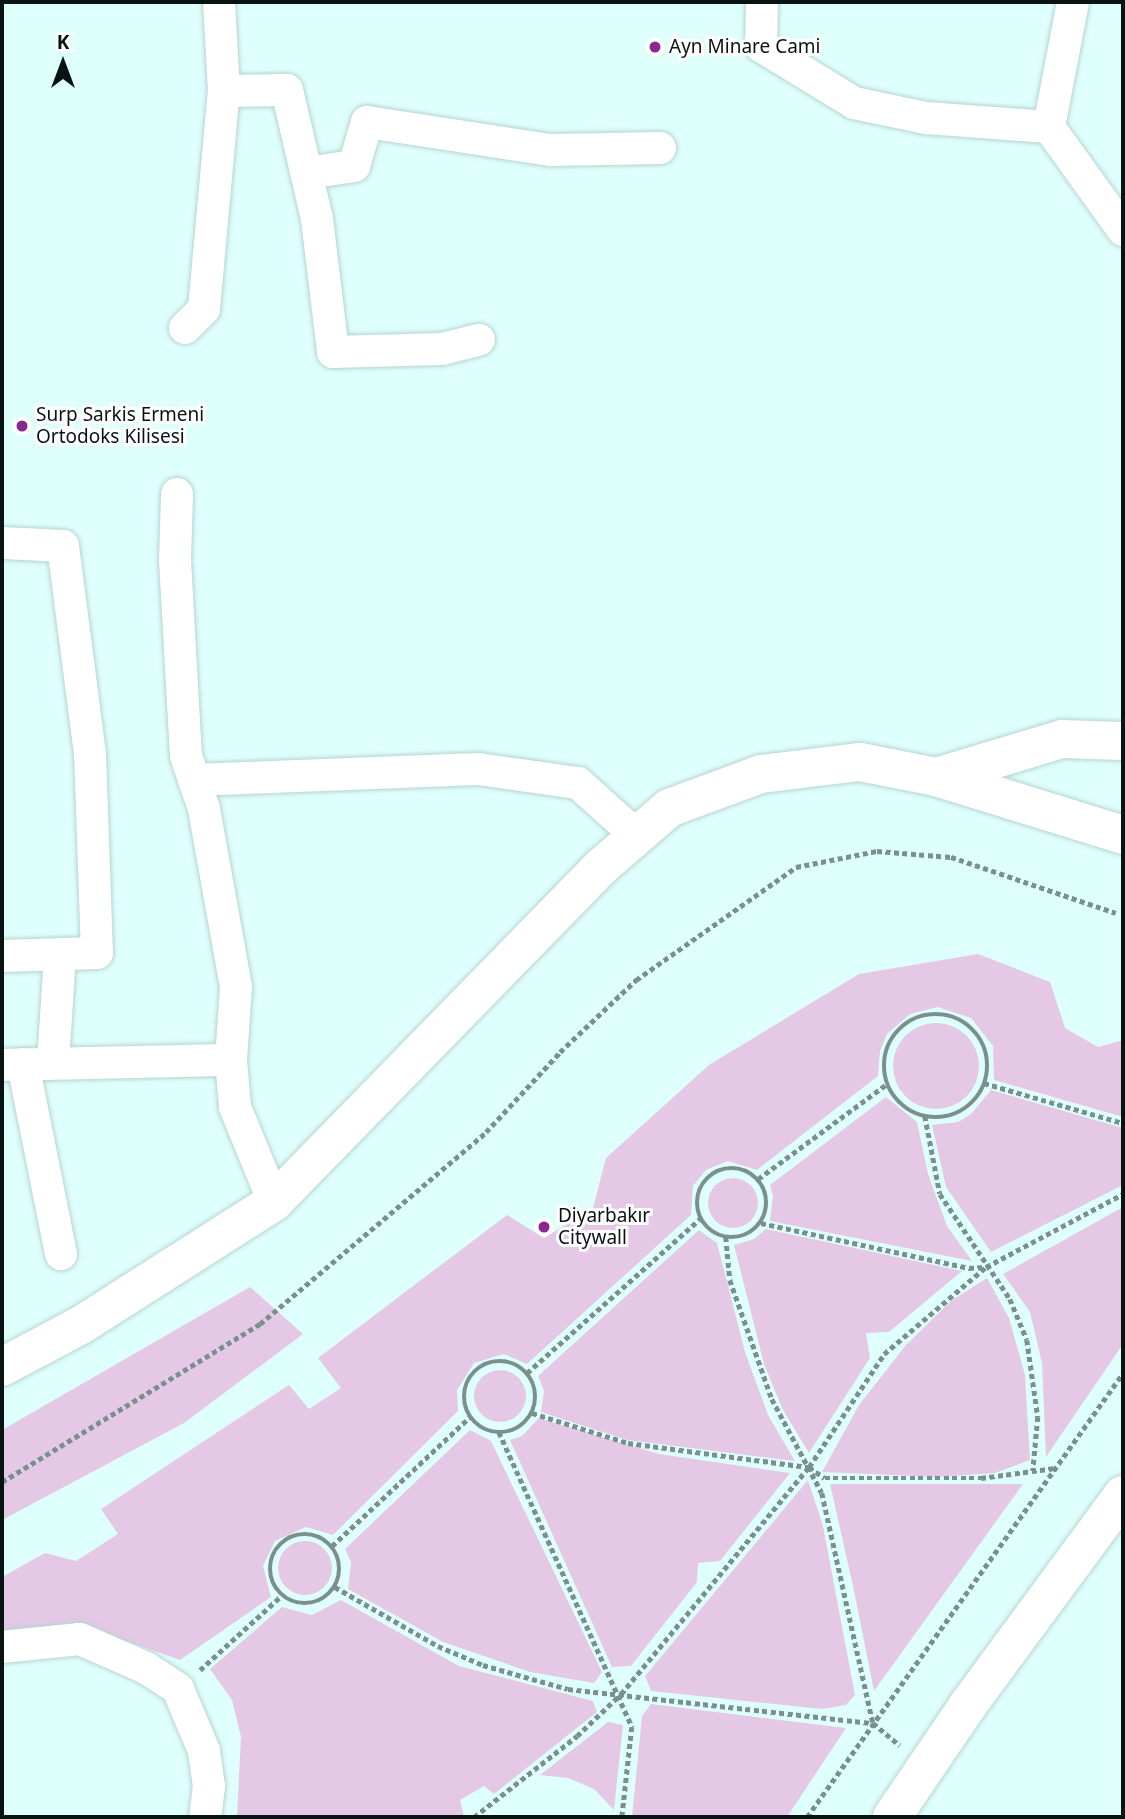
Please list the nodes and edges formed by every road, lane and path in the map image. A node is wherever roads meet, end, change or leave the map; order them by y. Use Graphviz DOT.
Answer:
graph roads {
  1 [pos="219,2"];
  2 [pos="762,2"];
  3 [pos="1073,2"];
  4 [pos="224,91"];
  5 [pos="1049,127"];
  6 [pos="660,148"];
  7 [pos="309,173"];
  8 [pos="1123,230"];
  9 [pos="185,328"];
  10 [pos="479,340"];
  11 [pos="177,494"];
  12 [pos="2,543"];
  13 [pos="1123,741"];
  14 [pos="936,777"];
  15 [pos="194,780"];
  16 [pos="635,834"];
  17 [pos="1123,835"];
  18 [pos="1115,913"];
  19 [pos="60,954"];
  20 [pos="2,956"];
  21 [pos="231,1060"];
  22 [pos="26,1064"];
  23 [pos="984,1083"];
  24 [pos="887,1084"];
  25 [pos="925,1116"];
  26 [pos="1123,1123"];
  27 [pos="758,1179"];
  28 [pos="1123,1194"];
  29 [pos="275,1202"];
  30 [pos="701,1218"];
  31 [pos="761,1223"];
  32 [pos="726,1237"];
  33 [pos="61,1254"];
  34 [pos="986,1267"];
  35 [pos="2,1367"];
  36 [pos="527,1373"];
  37 [pos="1123,1373"];
  38 [pos="532,1413"];
  39 [pos="470,1417"];
  40 [pos="499,1432"];
  41 [pos="809,1467"];
  42 [pos="1055,1468"];
  43 [pos="1033,1471"];
  44 [pos="2,1482"];
  45 [pos="1123,1495"];
  46 [pos="332,1546"];
  47 [pos="335,1587"];
  48 [pos="282,1595"];
  49 [pos="2,1647"];
  50 [pos="178,1689"];
  51 [pos="621,1694"];
  52 [pos="873,1723"];
  53 [pos="924,1768"];
  54 [pos="205,1817"];
  55 [pos="474,1817"];
  56 [pos="622,1817"];
  57 [pos="807,1817"];
  58 [pos="892,1817"];
  1 -- 4 [label="street"];
  2 -- 5 [label="street"];
  3 -- 5 [label="street"];
  4 -- 7 [label="street"];
  4 -- 9 [label="street"];
  5 -- 8 [label="street"];
  6 -- 7 [label="street"];
  7 -- 10 [label="street"];
  11 -- 15 [label="street"];
  12 -- 19 [label="street"];
  13 -- 14 [label="street"];
  14 -- 16 [label="street"];
  14 -- 17 [label="street"];
  15 -- 16 [label="street"];
  15 -- 21 [label="street"];
  16 -- 29 [label="street"];
  18 -- 44 [label="path"];
  19 -- 20 [label="street"];
  19 -- 22 [label="street"];
  21 -- 22 [label="street"];
  21 -- 29 [label="street"];
  22 -- 33 [label="street"];
  23 -- 24 [label="path"];
  23 -- 25 [label="path"];
  23 -- 26 [label="path"];
  24 -- 25 [label="path"];
  24 -- 27 [label="path"];
  25 -- 34 [label="path"];
  27 -- 30 [label="path"];
  27 -- 31 [label="path"];
  28 -- 34 [label="path"];
  29 -- 35 [label="street"];
  30 -- 32 [label="path"];
  30 -- 36 [label="path"];
  31 -- 32 [label="path"];
  31 -- 34 [label="path"];
  32 -- 41 [label="path"];
  34 -- 41 [label="path"];
  34 -- 43 [label="path"];
  36 -- 38 [label="path"];
  36 -- 39 [label="path"];
  37 -- 42 [label="path"];
  38 -- 40 [label="path"];
  38 -- 41 [label="path"];
  39 -- 40 [label="path"];
  39 -- 46 [label="path"];
  40 -- 51 [label="path"];
  41 -- 43 [label="path"];
  41 -- 51 [label="path"];
  41 -- 52 [label="path"];
  42 -- 43 [label="path"];
  42 -- 52 [label="path"];
  45 -- 53 [label="street"];
  46 -- 47 [label="path"];
  46 -- 48 [label="path"];
  47 -- 48 [label="path"];
  47 -- 51 [label="path"];
  48 -- 50 [label="path"];
  49 -- 50 [label="street"];
  50 -- 54 [label="street"];
  51 -- 52 [label="path"];
  51 -- 55 [label="path"];
  51 -- 56 [label="path"];
  52 -- 53 [label="path"];
  52 -- 57 [label="path"];
  53 -- 58 [label="street"];
}
